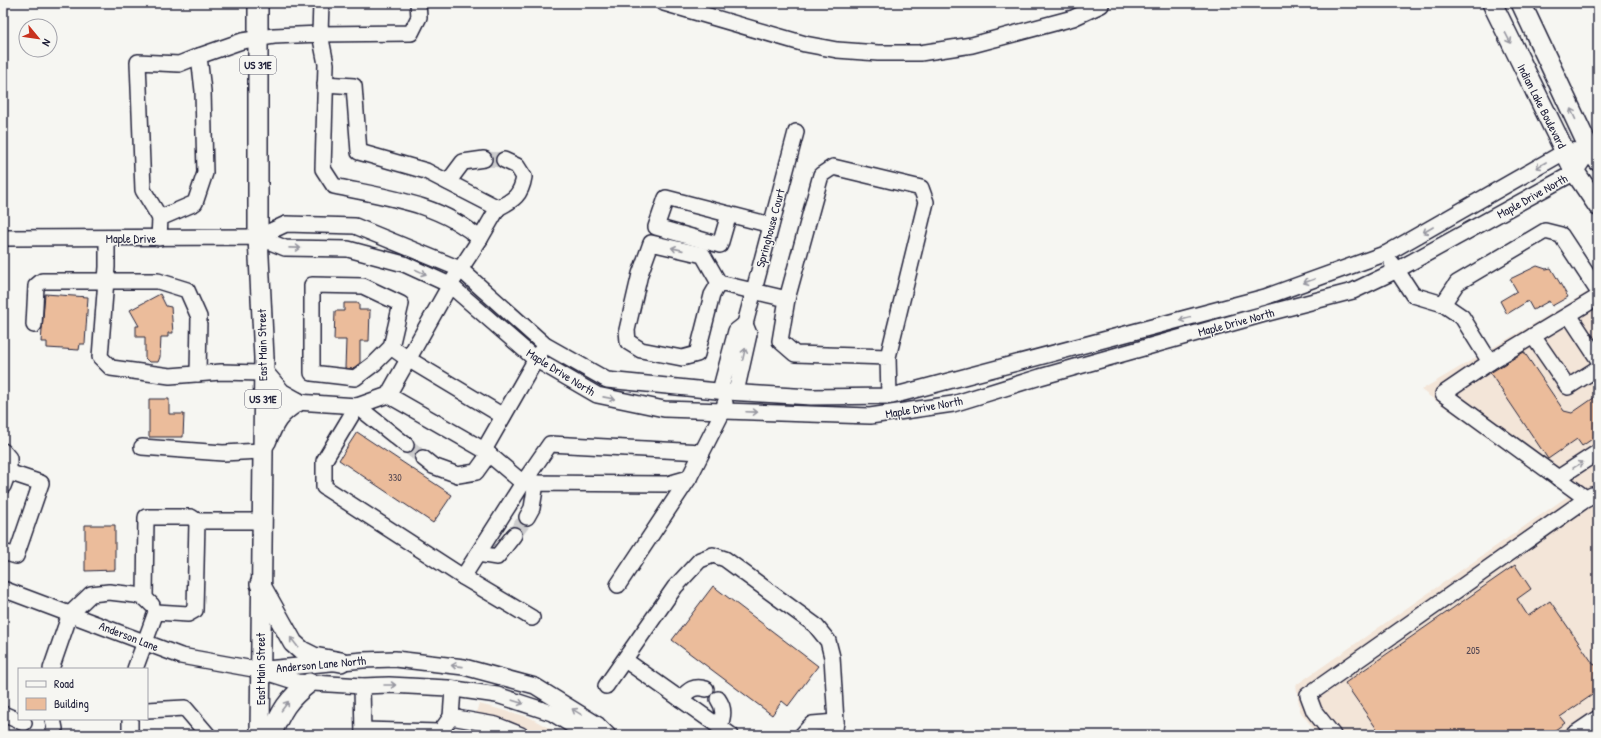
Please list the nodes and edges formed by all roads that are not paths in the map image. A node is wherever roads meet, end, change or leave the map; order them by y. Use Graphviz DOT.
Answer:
graph roads {
  1 [pos="258,3"];
  2 [pos="321,3"];
  3 [pos="418,3"];
  4 [pos="666,3"];
  5 [pos="1101,3"];
  6 [pos="1492,3"];
  7 [pos="1521,3"];
  8 [pos="320,34"];
  9 [pos="258,38"];
  10 [pos="199,56"];
  11 [pos="325,84"];
  12 [pos="796,132"];
  13 [pos="1566,151"];
  14 [pos="1595,152"];
  15 [pos="484,159"];
  16 [pos="504,160"];
  17 [pos="1575,172"];
  18 [pos="448,182"];
  19 [pos="1598,206"];
  20 [pos="498,208"];
  21 [pos="729,214"];
  22 [pos="160,218"];
  23 [pos="771,225"];
  24 [pos="258,237"];
  25 [pos="3,238"];
  26 [pos="107,238"];
  27 [pos="159,238"];
  28 [pos="480,239"];
  29 [pos="1387,253"];
  30 [pos="460,269"];
  31 [pos="1395,271"];
  32 [pos="106,281"];
  33 [pos="719,282"];
  34 [pos="450,286"];
  35 [pos="754,291"];
  36 [pos="1598,291"];
  37 [pos="1265,297"];
  38 [pos="1598,297"];
  39 [pos="787,299"];
  40 [pos="1443,304"];
  41 [pos="1268,313"];
  42 [pos="1569,315"];
  43 [pos="34,325"];
  44 [pos="1533,336"];
  45 [pos="545,345"];
  46 [pos="391,347"];
  47 [pos="888,357"];
  48 [pos="535,359"];
  49 [pos="1598,359"];
  50 [pos="408,360"];
  51 [pos="1034,360"];
  52 [pos="1490,362"];
  53 [pos="1598,368"];
  54 [pos="264,373"];
  55 [pos="198,374"];
  56 [pos="1040,377"];
  57 [pos="728,392"];
  58 [pos="388,395"];
  59 [pos="890,396"];
  60 [pos="297,402"];
  61 [pos="357,406"];
  62 [pos="723,411"];
  63 [pos="893,414"];
  64 [pos="503,416"];
  65 [pos="406,445"];
  66 [pos="142,447"];
  67 [pos="3,451"];
  68 [pos="262,452"];
  69 [pos="486,452"];
  70 [pos="702,452"];
  71 [pos="1598,452"];
  72 [pos="423,458"];
  73 [pos="689,478"];
  74 [pos="1558,478"];
  75 [pos="5,479"];
  76 [pos="529,483"];
  77 [pos="1594,498"];
  78 [pos="527,517"];
  79 [pos="197,521"];
  80 [pos="262,521"];
  81 [pos="514,535"];
  82 [pos="3,552"];
  83 [pos="478,554"];
  84 [pos="463,577"];
  85 [pos="260,584"];
  86 [pos="618,585"];
  87 [pos="3,589"];
  88 [pos="144,598"];
  89 [pos="156,612"];
  90 [pos="70,614"];
  91 [pos="532,618"];
  92 [pos="146,643"];
  93 [pos="625,660"];
  94 [pos="341,662"];
  95 [pos="52,668"];
  96 [pos="135,668"];
  97 [pos="259,670"];
  98 [pos="309,683"];
  99 [pos="362,686"];
  100 [pos="606,686"];
  101 [pos="453,689"];
  102 [pos="706,689"];
  103 [pos="718,698"];
  104 [pos="680,699"];
  105 [pos="148,710"];
  106 [pos="3,714"];
  107 [pos="451,717"];
  108 [pos="1598,718"];
  109 [pos="53,720"];
  110 [pos="130,720"];
  111 [pos="25,726"];
  112 [pos="835,728"];
  113 [pos="487,730"];
  114 [pos="726,731"];
  115 [pos="363,732"];
  116 [pos="427,733"];
  117 [pos="52,735"];
  118 [pos="130,735"];
  119 [pos="208,735"];
  120 [pos="260,735"];
  121 [pos="270,735"];
  122 [pos="521,735"];
  123 [pos="588,735"];
  124 [pos="608,735"];
  125 [pos="802,735"];
  126 [pos="1333,735"];
  127 [pos="1573,735"];
  1 -- 9 [label="main road, East Main Street / US 31E"];
  2 -- 8 [label="street"];
  3 -- 8 [label="street"];
  4 -- 5 [label="street"];
  6 -- 13 [label="main road, Indian Lake Boulevard, one-way"];
  14 -- 7 [label="main road, Indian Lake Boulevard, one-way"];
  8 -- 9 [label="street"];
  8 -- 11 [label="street"];
  9 -- 10 [label="street"];
  9 -- 24 [label="main road, East Main Street / US 31E"];
  10 -- 22 [label="street"];
  10 -- 22 [label="street"];
  11 -- 18 [label="street"];
  11 -- 28 [label="street"];
  12 -- 23 [label="street, Springhouse Court"];
  13 -- 14 [label="street, Maple Drive North"];
  13 -- 17 [label="main road, Indian Lake Boulevard"];
  13 -- 29 [label="street, Maple Drive North, one-way"];
  14 -- 17 [label="street, Maple Drive North"];
  15 -- 18 [label="street"];
  16 -- 20 [label="street"];
  17 -- 19 [label="main road, Indian Lake Boulevard"];
  17 -- 31 [label="street, Maple Drive North"];
  18 -- 20 [label="street"];
  20 -- 28 [label="street"];
  21 -- 21 [label="street"];
  21 -- 23 [label="street"];
  22 -- 27 [label="street"];
  23 -- 35 [label="street, Springhouse Court"];
  24 -- 27 [label="street, Maple Drive"];
  24 -- 30 [label="street, Maple Drive North"];
  24 -- 34 [label="street, Maple Drive North, one-way"];
  24 -- 54 [label="main road, East Main Street / US 31E"];
  25 -- 26 [label="street, Maple Drive"];
  26 -- 27 [label="street, Maple Drive"];
  26 -- 32 [label="street"];
  28 -- 30 [label="street"];
  29 -- 31 [label="street"];
  29 -- 37 [label="street, Maple Drive North, one-way"];
  30 -- 34 [label="street"];
  30 -- 45 [label="street, Maple Drive North"];
  31 -- 40 [label="street"];
  31 -- 41 [label="street, Maple Drive North"];
  32 -- 43 [label="street"];
  32 -- 55 [label="street"];
  32 -- 55 [label="street"];
  33 -- 33 [label="street, one-way"];
  33 -- 35 [label="street"];
  34 -- 48 [label="street, Maple Drive North"];
  34 -- 50 [label="street"];
  35 -- 39 [label="street"];
  35 -- 57 [label="street, Springhouse Court"];
  36 -- 40 [label="street"];
  37 -- 41 [label="street"];
  37 -- 51 [label="street, Maple Drive North, one-way"];
  38 -- 42 [label="street"];
  39 -- 47 [label="street"];
  39 -- 47 [label="street"];
  40 -- 52 [label="street"];
  41 -- 56 [label="street, Maple Drive North"];
  42 -- 44 [label="street"];
  42 -- 49 [label="street"];
  44 -- 52 [label="street"];
  44 -- 53 [label="street"];
  45 -- 48 [label="street"];
  45 -- 57 [label="street, Maple Drive North"];
  46 -- 46 [label="street"];
  46 -- 50 [label="street"];
  47 -- 59 [label="street"];
  48 -- 62 [label="street, Maple Drive North, one-way"];
  48 -- 64 [label="street"];
  50 -- 58 [label="street"];
  50 -- 64 [label="street"];
  51 -- 56 [label="street"];
  51 -- 59 [label="street, Maple Drive North"];
  52 -- 74 [label="street"];
  54 -- 55 [label="street"];
  54 -- 60 [label="main road"];
  54 -- 68 [label="main road, East Main Street / US 31E"];
  56 -- 63 [label="street, Maple Drive North"];
  57 -- 59 [label="street, Maple Drive North"];
  57 -- 62 [label="street"];
  58 -- 61 [label="street"];
  58 -- 69 [label="street"];
  59 -- 63 [label="street"];
  60 -- 61 [label="street"];
  60 -- 68 [label="main road"];
  61 -- 65 [label="street"];
  61 -- 84 [label="street"];
  62 -- 63 [label="street, Maple Drive North, one-way"];
  62 -- 70 [label="street"];
  64 -- 69 [label="street"];
  66 -- 68 [label="street"];
  67 -- 75 [label="street"];
  68 -- 80 [label="main road, East Main Street / US 31E"];
  69 -- 72 [label="street"];
  69 -- 76 [label="street"];
  70 -- 73 [label="street"];
  70 -- 76 [label="street"];
  74 -- 71 [label="street, one-way"];
  73 -- 76 [label="street"];
  73 -- 86 [label="street"];
  74 -- 77 [label="street"];
  75 -- 82 [label="street"];
  76 -- 78 [label="street"];
  76 -- 83 [label="street"];
  77 -- 126 [label="street"];
  79 -- 80 [label="street"];
  79 -- 88 [label="street"];
  79 -- 89 [label="street"];
  80 -- 85 [label="main road, East Main Street / US 31E"];
  81 -- 83 [label="street"];
  83 -- 84 [label="street"];
  84 -- 91 [label="street"];
  94 -- 85 [label="main road, one-way"];
  85 -- 97 [label="main road, East Main Street / US 31E"];
  87 -- 90 [label="street, Anderson Lane"];
  88 -- 89 [label="street"];
  88 -- 90 [label="street"];
  89 -- 92 [label="street"];
  90 -- 92 [label="street, Anderson Lane"];
  90 -- 95 [label="street"];
  92 -- 96 [label="street"];
  92 -- 97 [label="street, Anderson Lane"];
  93 -- 100 [label="street"];
  93 -- 104 [label="street"];
  93 -- 112 [label="street"];
  94 -- 97 [label="street, Anderson Lane North"];
  124 -- 94 [label="street, Anderson Lane North, one-way"];
  97 -- 98 [label="street, Anderson Lane North"];
  97 -- 120 [label="main road, East Main Street / US 31E"];
  98 -- 99 [label="street, Anderson Lane North"];
  121 -- 98 [label="main road, one-way"];
  99 -- 101 [label="street, Anderson Lane North, one-way"];
  99 -- 115 [label="street"];
  101 -- 107 [label="street"];
  101 -- 123 [label="street, Anderson Lane North, one-way"];
  102 -- 104 [label="street"];
  103 -- 114 [label="street"];
  104 -- 114 [label="street"];
  105 -- 119 [label="street"];
  106 -- 111 [label="street"];
  107 -- 113 [label="street"];
  107 -- 116 [label="street"];
  108 -- 127 [label="street"];
  109 -- 117 [label="street"];
  110 -- 118 [label="street"];
  112 -- 125 [label="street"];
  113 -- 122 [label="street"];
  115 -- 116 [label="street"];
}
